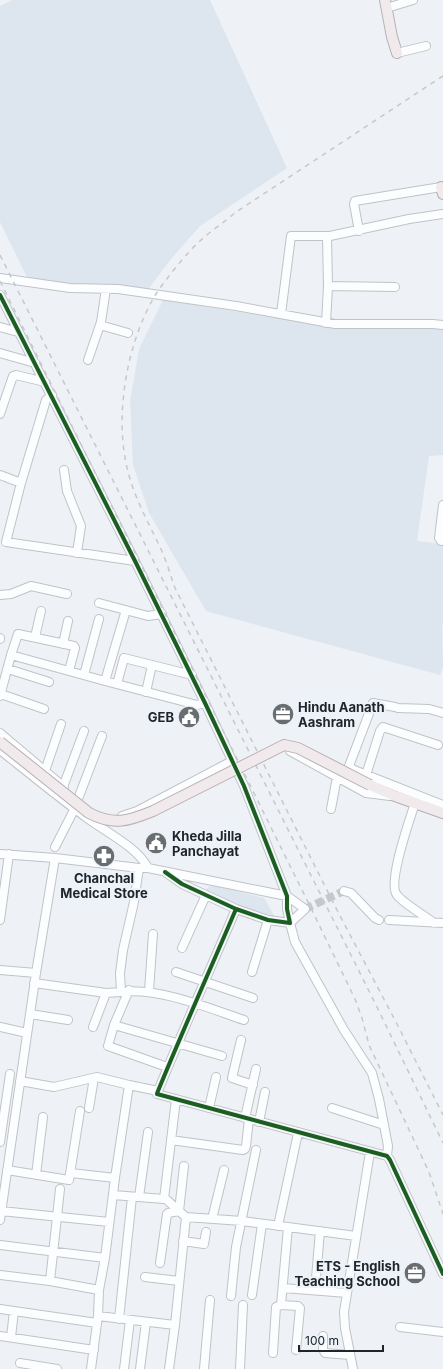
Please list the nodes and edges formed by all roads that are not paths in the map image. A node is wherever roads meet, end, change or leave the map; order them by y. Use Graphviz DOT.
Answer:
graph roads {
  1 [pos="413,0"];
  2 [pos="388,2"];
  3 [pos="426,46"];
  4 [pos="397,53"];
  5 [pos="442,190"];
  6 [pos="443,214"];
  7 [pos="359,230"];
  8 [pos="327,237"];
  9 [pos="0,278"];
  10 [pos="328,286"];
  11 [pos="395,287"];
  12 [pos="106,289"];
  13 [pos="0,295"];
  14 [pos="281,314"];
  15 [pos="326,323"];
  16 [pos="100,325"];
  17 [pos="443,325"];
  18 [pos="0,327"];
  19 [pos="18,332"];
  20 [pos="128,333"];
  21 [pos="0,353"];
  22 [pos="88,360"];
  23 [pos="35,363"];
  24 [pos="45,382"];
  25 [pos="52,396"];
  26 [pos="0,414"];
  27 [pos="64,470"];
  28 [pos="0,475"];
  29 [pos="22,483"];
  30 [pos="443,505"];
  31 [pos="443,541"];
  32 [pos="3,542"];
  33 [pos="77,553"];
  34 [pos="136,561"];
  35 [pos="67,594"];
  36 [pos="0,595"];
  37 [pos="99,603"];
  38 [pos="126,610"];
  39 [pos="41,611"];
  40 [pos="162,614"];
  41 [pos="99,619"];
  42 [pos="68,621"];
  43 [pos="35,637"];
  44 [pos="63,644"];
  45 [pos="11,654"];
  46 [pos="152,665"];
  47 [pos="8,669"];
  48 [pos="69,671"];
  49 [pos="84,675"];
  50 [pos="192,675"];
  51 [pos="105,681"];
  52 [pos="50,682"];
  53 [pos="117,684"];
  54 [pos="146,692"];
  55 [pos="0,695"];
  56 [pos="205,703"];
  57 [pos="44,708"];
  58 [pos="443,713"];
  59 [pos="62,724"];
  60 [pos="84,731"];
  61 [pos="0,733"];
  62 [pos="102,736"];
  63 [pos="0,742"];
  64 [pos="438,745"];
  65 [pos="0,750"];
  66 [pos="290,751"];
  67 [pos="232,761"];
  68 [pos="45,771"];
  69 [pos="366,775"];
  70 [pos="337,777"];
  71 [pos="63,787"];
  72 [pos="395,796"];
  73 [pos="78,799"];
  74 [pos="416,803"];
  75 [pos="443,805"];
  76 [pos="75,808"];
  77 [pos="331,808"];
  78 [pos="443,813"];
  79 [pos="55,847"];
  80 [pos="0,854"];
  81 [pos="9,854"];
  82 [pos="55,858"];
  83 [pos="139,868"];
  84 [pos="148,868"];
  85 [pos="165,872"];
  86 [pos="344,891"];
  87 [pos="206,895"];
  88 [pos="287,896"];
  89 [pos="236,909"];
  90 [pos="0,920"];
  91 [pos="268,920"];
  92 [pos="380,920"];
  93 [pos="389,920"];
  94 [pos="290,923"];
  95 [pos="434,923"];
  96 [pos="443,923"];
  97 [pos="153,934"];
  98 [pos="182,948"];
  99 [pos="0,972"];
  100 [pos="176,972"];
  101 [pos="252,972"];
  102 [pos="36,973"];
  103 [pos="205,981"];
  104 [pos="34,983"];
  105 [pos="125,991"];
  106 [pos="149,991"];
  107 [pos="106,993"];
  108 [pos="253,998"];
  109 [pos="194,1003"];
  110 [pos="30,1014"];
  111 [pos="68,1020"];
  112 [pos="244,1020"];
  113 [pos="114,1025"];
  114 [pos="0,1027"];
  115 [pos="93,1027"];
  116 [pos="27,1033"];
  117 [pos="241,1040"];
  118 [pos="177,1044"];
  119 [pos="222,1056"];
  120 [pos="167,1067"];
  121 [pos="256,1069"];
  122 [pos="10,1074"];
  123 [pos="216,1077"];
  124 [pos="94,1078"];
  125 [pos="20,1081"];
  126 [pos="129,1085"];
  127 [pos="252,1085"];
  128 [pos="158,1091"];
  129 [pos="265,1092"];
  130 [pos="176,1099"];
  131 [pos="3,1102"];
  132 [pos="89,1108"];
  133 [pos="209,1108"];
  134 [pos="332,1108"];
  135 [pos="80,1111"];
  136 [pos="43,1116"];
  137 [pos="247,1118"];
  138 [pos="259,1122"];
  139 [pos="384,1125"];
  140 [pos="148,1132"];
  141 [pos="298,1133"];
  142 [pos="171,1140"];
  143 [pos="0,1142"];
  144 [pos="256,1150"];
  145 [pos="370,1152"];
  146 [pos="0,1154"];
  147 [pos="9,1155"];
  148 [pos="387,1156"];
  149 [pos="184,1166"];
  150 [pos="7,1170"];
  151 [pos="224,1170"];
  152 [pos="71,1173"];
  153 [pos="36,1175"];
  154 [pos="115,1178"];
  155 [pos="2,1188"];
  156 [pos="60,1189"];
  157 [pos="113,1195"];
  158 [pos="135,1197"];
  159 [pos="164,1199"];
  160 [pos="179,1210"];
  161 [pos="1,1211"];
  162 [pos="58,1217"];
  163 [pos="186,1217"];
  164 [pos="212,1219"];
  165 [pos="0,1220"];
  166 [pos="242,1221"];
  167 [pos="110,1222"];
  168 [pos="262,1224"];
  169 [pos="278,1226"];
  170 [pos="288,1227"];
  171 [pos="320,1231"];
  172 [pos="206,1232"];
  173 [pos="356,1236"];
  174 [pos="183,1241"];
  175 [pos="0,1245"];
  176 [pos="54,1252"];
  177 [pos="105,1258"];
  178 [pos="160,1263"];
  179 [pos="443,1274"];
  180 [pos="0,1275"];
  181 [pos="145,1277"];
  182 [pos="50,1281"];
  183 [pos="180,1281"];
  184 [pos="283,1288"];
  185 [pos="99,1290"];
  186 [pos="314,1290"];
  187 [pos="348,1293"];
  188 [pos="252,1295"];
  189 [pos="231,1296"];
  190 [pos="210,1300"];
  191 [pos="242,1305"];
  192 [pos="281,1305"];
  193 [pos="0,1309"];
  194 [pos="14,1311"];
  195 [pos="97,1319"];
  196 [pos="119,1319"];
  197 [pos="130,1320"];
  198 [pos="146,1322"];
  199 [pos="175,1325"];
  200 [pos="400,1327"];
  201 [pos="443,1332"];
  202 [pos="0,1336"];
  203 [pos="322,1336"];
  204 [pos="11,1337"];
  205 [pos="94,1350"];
  206 [pos="296,1350"];
  207 [pos="273,1353"];
  208 [pos="350,1355"];
  209 [pos="20,1363"];
  210 [pos="57,1369"];
  211 [pos="91,1369"];
  212 [pos="124,1369"];
  213 [pos="140,1369"];
  214 [pos="169,1369"];
  215 [pos="204,1369"];
  216 [pos="240,1369"];
  217 [pos="354,1369"];
  1 -- 2 [label="street"];
  2 -- 4 [label="main road"];
  3 -- 4 [label="street"];
  5 -- 7 [label="street"];
  6 -- 7 [label="street"];
  7 -- 8 [label="street"];
  8 -- 10 [label="street"];
  8 -- 14 [label="street"];
  9 -- 12 [label="street"];
  10 -- 11 [label="street"];
  10 -- 15 [label="street"];
  12 -- 14 [label="street"];
  12 -- 16 [label="street"];
  13 -- 19 [label="street"];
  14 -- 15 [label="street"];
  15 -- 17 [label="street"];
  16 -- 20 [label="street"];
  16 -- 22 [label="street"];
  18 -- 19 [label="street"];
  19 -- 23 [label="street"];
  21 -- 23 [label="street"];
  23 -- 24 [label="street"];
  24 -- 25 [label="street"];
  24 -- 26 [label="street"];
  25 -- 29 [label="street"];
  25 -- 34 [label="street"];
  27 -- 33 [label="street"];
  28 -- 29 [label="street"];
  29 -- 32 [label="street"];
  30 -- 31 [label="street"];
  32 -- 33 [label="street"];
  33 -- 34 [label="street"];
  34 -- 40 [label="street"];
  35 -- 36 [label="street"];
  37 -- 38 [label="street"];
  38 -- 40 [label="street"];
  38 -- 51 [label="street"];
  39 -- 43 [label="street"];
  40 -- 50 [label="street"];
  41 -- 49 [label="street"];
  42 -- 44 [label="street"];
  43 -- 44 [label="street"];
  43 -- 45 [label="street"];
  44 -- 48 [label="street"];
  45 -- 47 [label="street"];
  45 -- 48 [label="street"];
  46 -- 50 [label="street"];
  46 -- 53 [label="street"];
  46 -- 54 [label="street"];
  47 -- 52 [label="street"];
  47 -- 55 [label="street"];
  48 -- 49 [label="street"];
  49 -- 51 [label="street"];
  50 -- 56 [label="street"];
  51 -- 53 [label="street"];
  53 -- 54 [label="street"];
  54 -- 56 [label="street"];
  55 -- 57 [label="street"];
  56 -- 67 [label="street"];
  58 -- 69 [label="street"];
  59 -- 68 [label="street"];
  60 -- 71 [label="street"];
  61 -- 68 [label="street"];
  62 -- 73 [label="street"];
  63 -- 72 [label="main road, bridge"];
  64 -- 69 [label="street"];
  65 -- 76 [label="street"];
  66 -- 70 [label="street"];
  67 -- 73 [label="street"];
  67 -- 88 [label="street"];
  68 -- 71 [label="street"];
  69 -- 75 [label="street"];
  70 -- 72 [label="street"];
  70 -- 77 [label="street"];
  71 -- 73 [label="street"];
  72 -- 74 [label="main road"];
  74 -- 78 [label="main road"];
  74 -- 95 [label="street"];
  76 -- 79 [label="street"];
  76 -- 84 [label="street"];
  80 -- 81 [label="street"];
  81 -- 82 [label="street"];
  81 -- 90 [label="street"];
  82 -- 83 [label="street"];
  82 -- 102 [label="street"];
  83 -- 84 [label="street"];
  83 -- 105 [label="street"];
  84 -- 85 [label="street"];
  85 -- 87 [label="street"];
  85 -- 88 [label="street"];
  86 -- 92 [label="street"];
  87 -- 89 [label="street"];
  87 -- 98 [label="street"];
  88 -- 94 [label="street"];
  88 -- 94 [label="street"];
  89 -- 91 [label="street"];
  89 -- 103 [label="street"];
  91 -- 94 [label="street"];
  91 -- 101 [label="street"];
  93 -- 95 [label="street"];
  94 -- 139 [label="street"];
  95 -- 96 [label="street"];
  97 -- 106 [label="street"];
  99 -- 102 [label="street"];
  100 -- 103 [label="street"];
  102 -- 104 [label="street"];
  103 -- 108 [label="street"];
  103 -- 109 [label="street"];
  104 -- 107 [label="street"];
  104 -- 110 [label="street"];
  105 -- 106 [label="street"];
  105 -- 107 [label="street"];
  105 -- 113 [label="street"];
  106 -- 109 [label="street"];
  107 -- 115 [label="street"];
  109 -- 112 [label="street"];
  109 -- 118 [label="street"];
  110 -- 111 [label="street"];
  110 -- 116 [label="street"];
  113 -- 118 [label="street"];
  113 -- 120 [label="street"];
  114 -- 116 [label="street"];
  116 -- 125 [label="street"];
  117 -- 127 [label="street"];
  118 -- 119 [label="street"];
  118 -- 120 [label="street"];
  120 -- 128 [label="street"];
  121 -- 127 [label="street"];
  122 -- 131 [label="street"];
  123 -- 133 [label="street"];
  124 -- 125 [label="street"];
  124 -- 126 [label="street"];
  124 -- 132 [label="street"];
  125 -- 147 [label="street"];
  126 -- 128 [label="street"];
  126 -- 154 [label="street"];
  127 -- 137 [label="street"];
  128 -- 130 [label="street"];
  129 -- 138 [label="street"];
  130 -- 133 [label="street"];
  130 -- 142 [label="street"];
  131 -- 143 [label="street"];
  133 -- 137 [label="street"];
  134 -- 139 [label="street"];
  135 -- 152 [label="street"];
  136 -- 153 [label="street"];
  137 -- 138 [label="street"];
  137 -- 142 [label="street"];
  138 -- 141 [label="street"];
  139 -- 148 [label="street"];
  140 -- 158 [label="street"];
  141 -- 145 [label="street"];
  141 -- 169 [label="street"];
  142 -- 159 [label="street"];
  144 -- 166 [label="street"];
  145 -- 148 [label="street"];
  145 -- 173 [label="street"];
  146 -- 147 [label="street"];
  147 -- 150 [label="street"];
  148 -- 179 [label="street"];
  149 -- 160 [label="street"];
  150 -- 153 [label="street"];
  150 -- 155 [label="street"];
  151 -- 164 [label="street"];
  152 -- 153 [label="street"];
  152 -- 154 [label="street"];
  154 -- 157 [label="street"];
  155 -- 161 [label="street"];
  156 -- 162 [label="street"];
  157 -- 158 [label="street"];
  157 -- 167 [label="street"];
  158 -- 159 [label="street"];
  158 -- 196 [label="street"];
  159 -- 160 [label="street"];
  160 -- 163 [label="street"];
  160 -- 178 [label="street"];
  161 -- 162 [label="street"];
  161 -- 165 [label="street"];
  162 -- 167 [label="street"];
  162 -- 176 [label="street"];
  163 -- 164 [label="street"];
  163 -- 174 [label="street"];
  164 -- 166 [label="street"];
  166 -- 168 [label="street"];
  166 -- 189 [label="street"];
  167 -- 177 [label="street"];
  168 -- 169 [label="street"];
  168 -- 188 [label="street"];
  169 -- 170 [label="street"];
  170 -- 171 [label="street"];
  170 -- 184 [label="street"];
  171 -- 173 [label="street"];
  171 -- 186 [label="street"];
  172 -- 174 [label="street"];
  173 -- 187 [label="street"];
  174 -- 183 [label="street"];
  175 -- 176 [label="street"];
  176 -- 177 [label="street"];
  176 -- 182 [label="street"];
  177 -- 185 [label="street"];
  180 -- 182 [label="street"];
  181 -- 183 [label="street"];
  182 -- 185 [label="street"];
  183 -- 199 [label="street"];
  184 -- 186 [label="street"];
  184 -- 192 [label="street"];
  185 -- 195 [label="street"];
  186 -- 187 [label="street"];
  187 -- 208 [label="street"];
  190 -- 215 [label="street"];
  191 -- 216 [label="street"];
  192 -- 206 [label="street"];
  192 -- 207 [label="street"];
  193 -- 194 [label="street"];
  194 -- 195 [label="street"];
  194 -- 204 [label="street"];
  195 -- 196 [label="street"];
  195 -- 205 [label="street"];
  196 -- 197 [label="street"];
  197 -- 198 [label="street"];
  197 -- 212 [label="street"];
  198 -- 199 [label="street"];
  198 -- 213 [label="street"];
  199 -- 214 [label="street"];
  200 -- 201 [label="street"];
  202 -- 204 [label="street"];
  203 -- 208 [label="street"];
  204 -- 205 [label="street"];
  205 -- 211 [label="street"];
  208 -- 217 [label="street"];
  209 -- 210 [label="street"];
}
